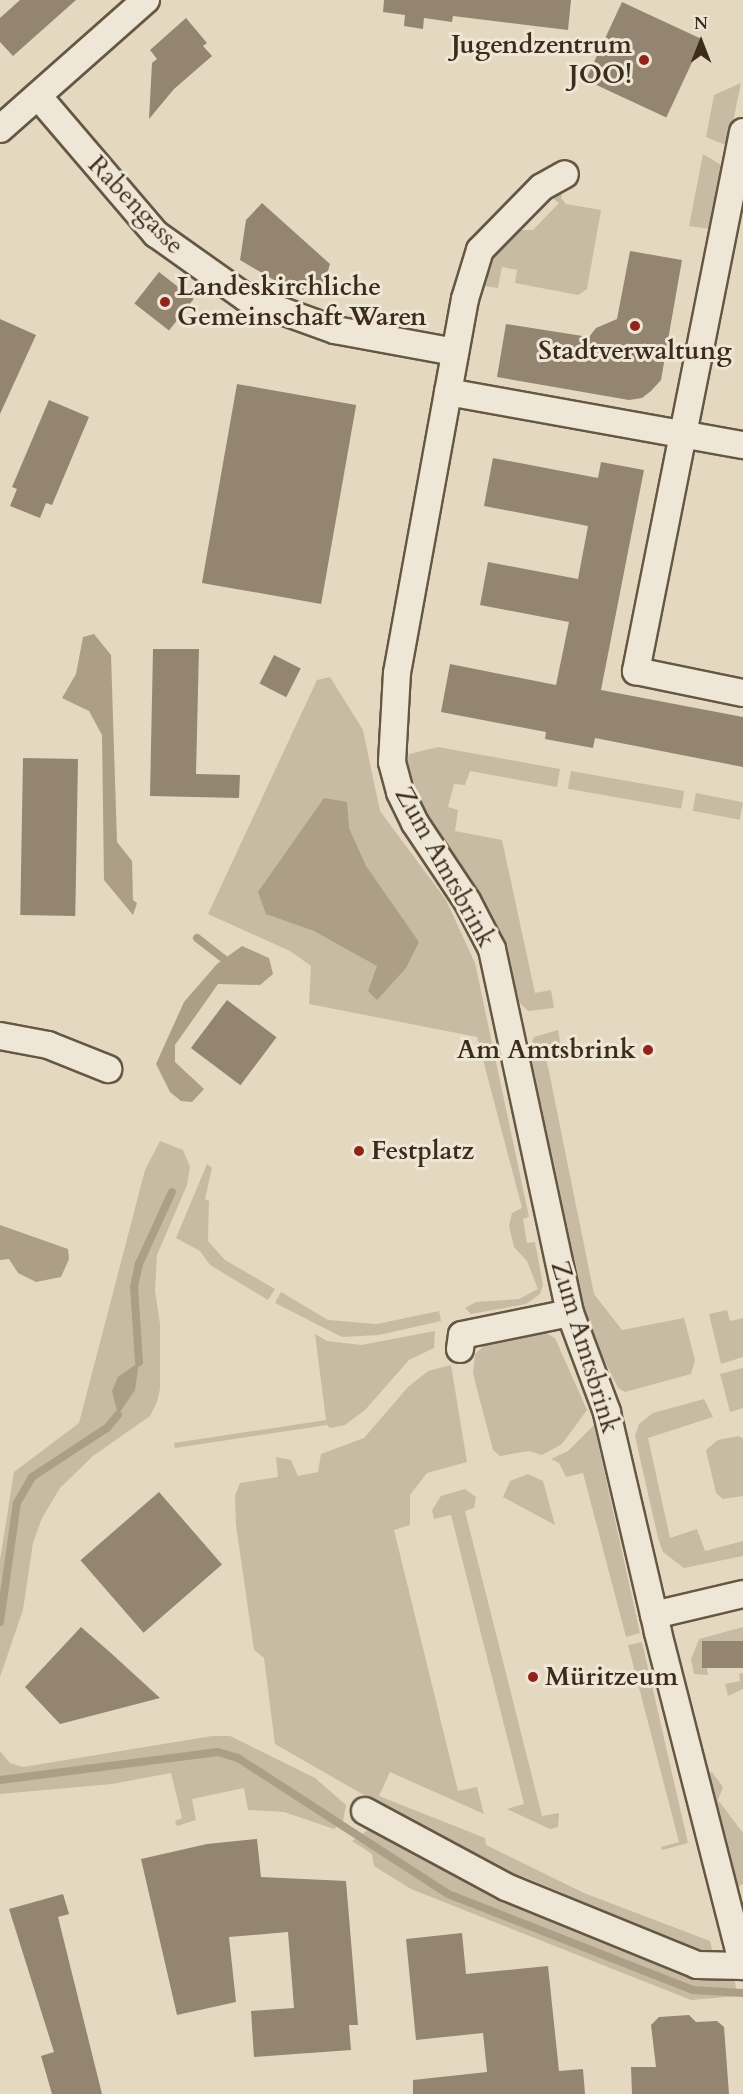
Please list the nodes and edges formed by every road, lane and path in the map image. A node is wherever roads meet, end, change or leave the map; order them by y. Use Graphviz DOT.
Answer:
graph roads {
  1 [pos="146,0"];
  2 [pos="38,96"];
  3 [pos="0,129"];
  4 [pos="743,132"];
  5 [pos="565,174"];
  6 [pos="455,352"];
  7 [pos="448,392"];
  8 [pos="686,434"];
  9 [pos="743,445"];
  10 [pos="743,693"];
  11 [pos="0,1036"];
  12 [pos="108,1069"];
  13 [pos="570,1313"];
  14 [pos="460,1349"];
  15 [pos="743,1594"];
  16 [pos="654,1616"];
  17 [pos="365,1812"];
  18 [pos="743,1966"];
  1 -- 2 [label="street"];
  2 -- 3 [label="street"];
  2 -- 6 [label="street, Rabengasse"];
  4 -- 8 [label="street"];
  5 -- 6 [label="street, Zum Amtsbrink"];
  6 -- 7 [label="street, Zum Amtsbrink"];
  7 -- 8 [label="street"];
  7 -- 13 [label="street, Zum Amtsbrink"];
  8 -- 9 [label="street"];
  8 -- 10 [label="street"];
  11 -- 12 [label="street"];
  13 -- 14 [label="street"];
  13 -- 16 [label="street, Zum Amtsbrink"];
  15 -- 16 [label="street"];
  16 -- 18 [label="street, Zum Amtsbrink"];
  17 -- 18 [label="street"];
}
